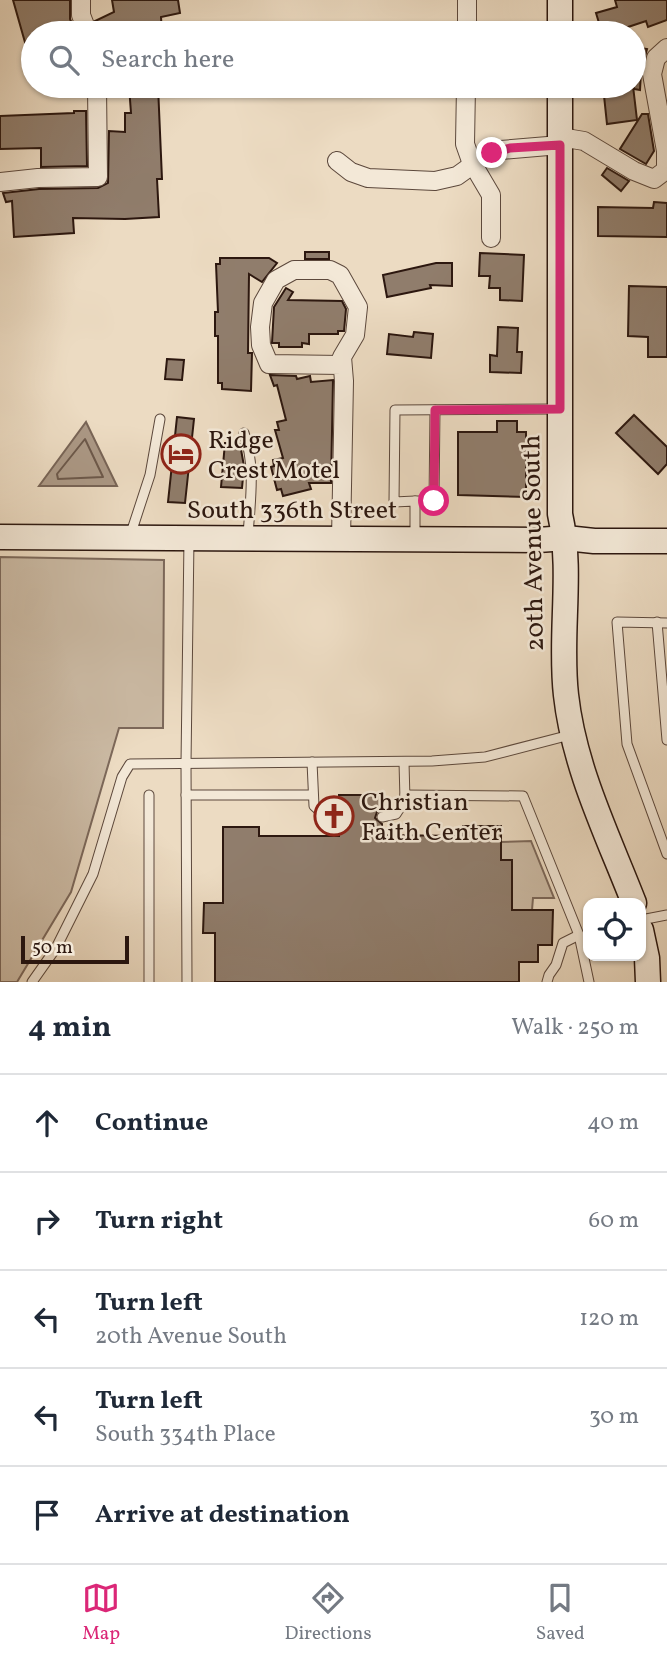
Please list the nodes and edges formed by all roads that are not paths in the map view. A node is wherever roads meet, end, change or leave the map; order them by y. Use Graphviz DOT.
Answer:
graph roads {
  1 [pos="81,0"];
  2 [pos="467,0"];
  3 [pos="560,0"];
  4 [pos="83,21"];
  5 [pos="467,21"];
  6 [pos="560,21"];
  7 [pos="667,48"];
  8 [pos="97,98"];
  9 [pos="466,98"];
  10 [pos="560,98"];
  11 [pos="560,141"];
  12 [pos="337,161"];
  13 [pos="474,165"];
  14 [pos="0,182"];
  15 [pos="491,238"];
  16 [pos="342,365"];
  17 [pos="560,409"];
  18 [pos="435,410"];
  19 [pos="160,418"];
  20 [pos="244,433"];
  21 [pos="415,501"];
  22 [pos="0,537"];
  23 [pos="130,537"];
  24 [pos="190,538"];
  25 [pos="247,538"];
  26 [pos="566,538"];
  27 [pos="341,539"];
  28 [pos="415,539"];
  29 [pos="667,541"];
  30 [pos="662,623"];
  31 [pos="573,734"];
  32 [pos="667,740"];
  33 [pos="312,762"];
  34 [pos="404,762"];
  35 [pos="186,763"];
  36 [pos="312,794"];
  37 [pos="405,794"];
  38 [pos="149,795"];
  39 [pos="186,795"];
  40 [pos="339,817"];
  41 [pos="382,817"];
  42 [pos="667,854"];
  43 [pos="632,898"];
  44 [pos="667,915"];
  45 [pos="646,919"];
  46 [pos="579,935"];
  47 [pos="646,953"];
  48 [pos="32,982"];
  49 [pos="149,982"];
  50 [pos="187,982"];
  51 [pos="547,982"];
  52 [pos="589,982"];
  53 [pos="648,982"];
  1 -- 4 [label="street"];
  2 -- 5 [label="street"];
  3 -- 6 [label="street"];
  7 -- 11 [label="street"];
  8 -- 14 [label="street"];
  9 -- 13 [label="street"];
  10 -- 11 [label="street, 20th Avenue South"];
  11 -- 13 [label="street"];
  11 -- 17 [label="street, 20th Avenue South"];
  12 -- 13 [label="street"];
  13 -- 15 [label="street"];
  16 -- 16 [label="street"];
  16 -- 27 [label="street"];
  17 -- 18 [label="lane"];
  17 -- 26 [label="street, 20th Avenue South"];
  18 -- 21 [label="lane"];
  18 -- 21 [label="lane"];
  19 -- 23 [label="lane"];
  20 -- 25 [label="lane"];
  21 -- 28 [label="lane"];
  22 -- 23 [label="street, South 336th Street"];
  23 -- 24 [label="street, South 336th Street"];
  24 -- 25 [label="street, South 336th Street"];
  24 -- 35 [label="lane"];
  25 -- 27 [label="street, South 336th Street"];
  26 -- 28 [label="street, South 336th Street"];
  26 -- 29 [label="street, South 336th Street"];
  26 -- 31 [label="street, 20th Avenue South"];
  27 -- 28 [label="street, South 336th Street"];
  30 -- 32 [label="lane"];
  30 -- 42 [label="lane"];
  31 -- 34 [label="lane"];
  31 -- 43 [label="street, 20th Avenue South"];
  33 -- 34 [label="lane"];
  33 -- 35 [label="lane"];
  33 -- 36 [label="lane"];
  34 -- 37 [label="lane"];
  35 -- 39 [label="lane"];
  35 -- 48 [label="lane"];
  36 -- 39 [label="lane"];
  36 -- 40 [label="lane"];
  37 -- 41 [label="lane"];
  37 -- 46 [label="lane"];
  38 -- 49 [label="lane"];
  39 -- 50 [label="lane"];
  44 -- 45 [label="lane"];
  46 -- 51 [label="lane"];
  46 -- 52 [label="lane"];
  47 -- 53 [label="street"];
}
